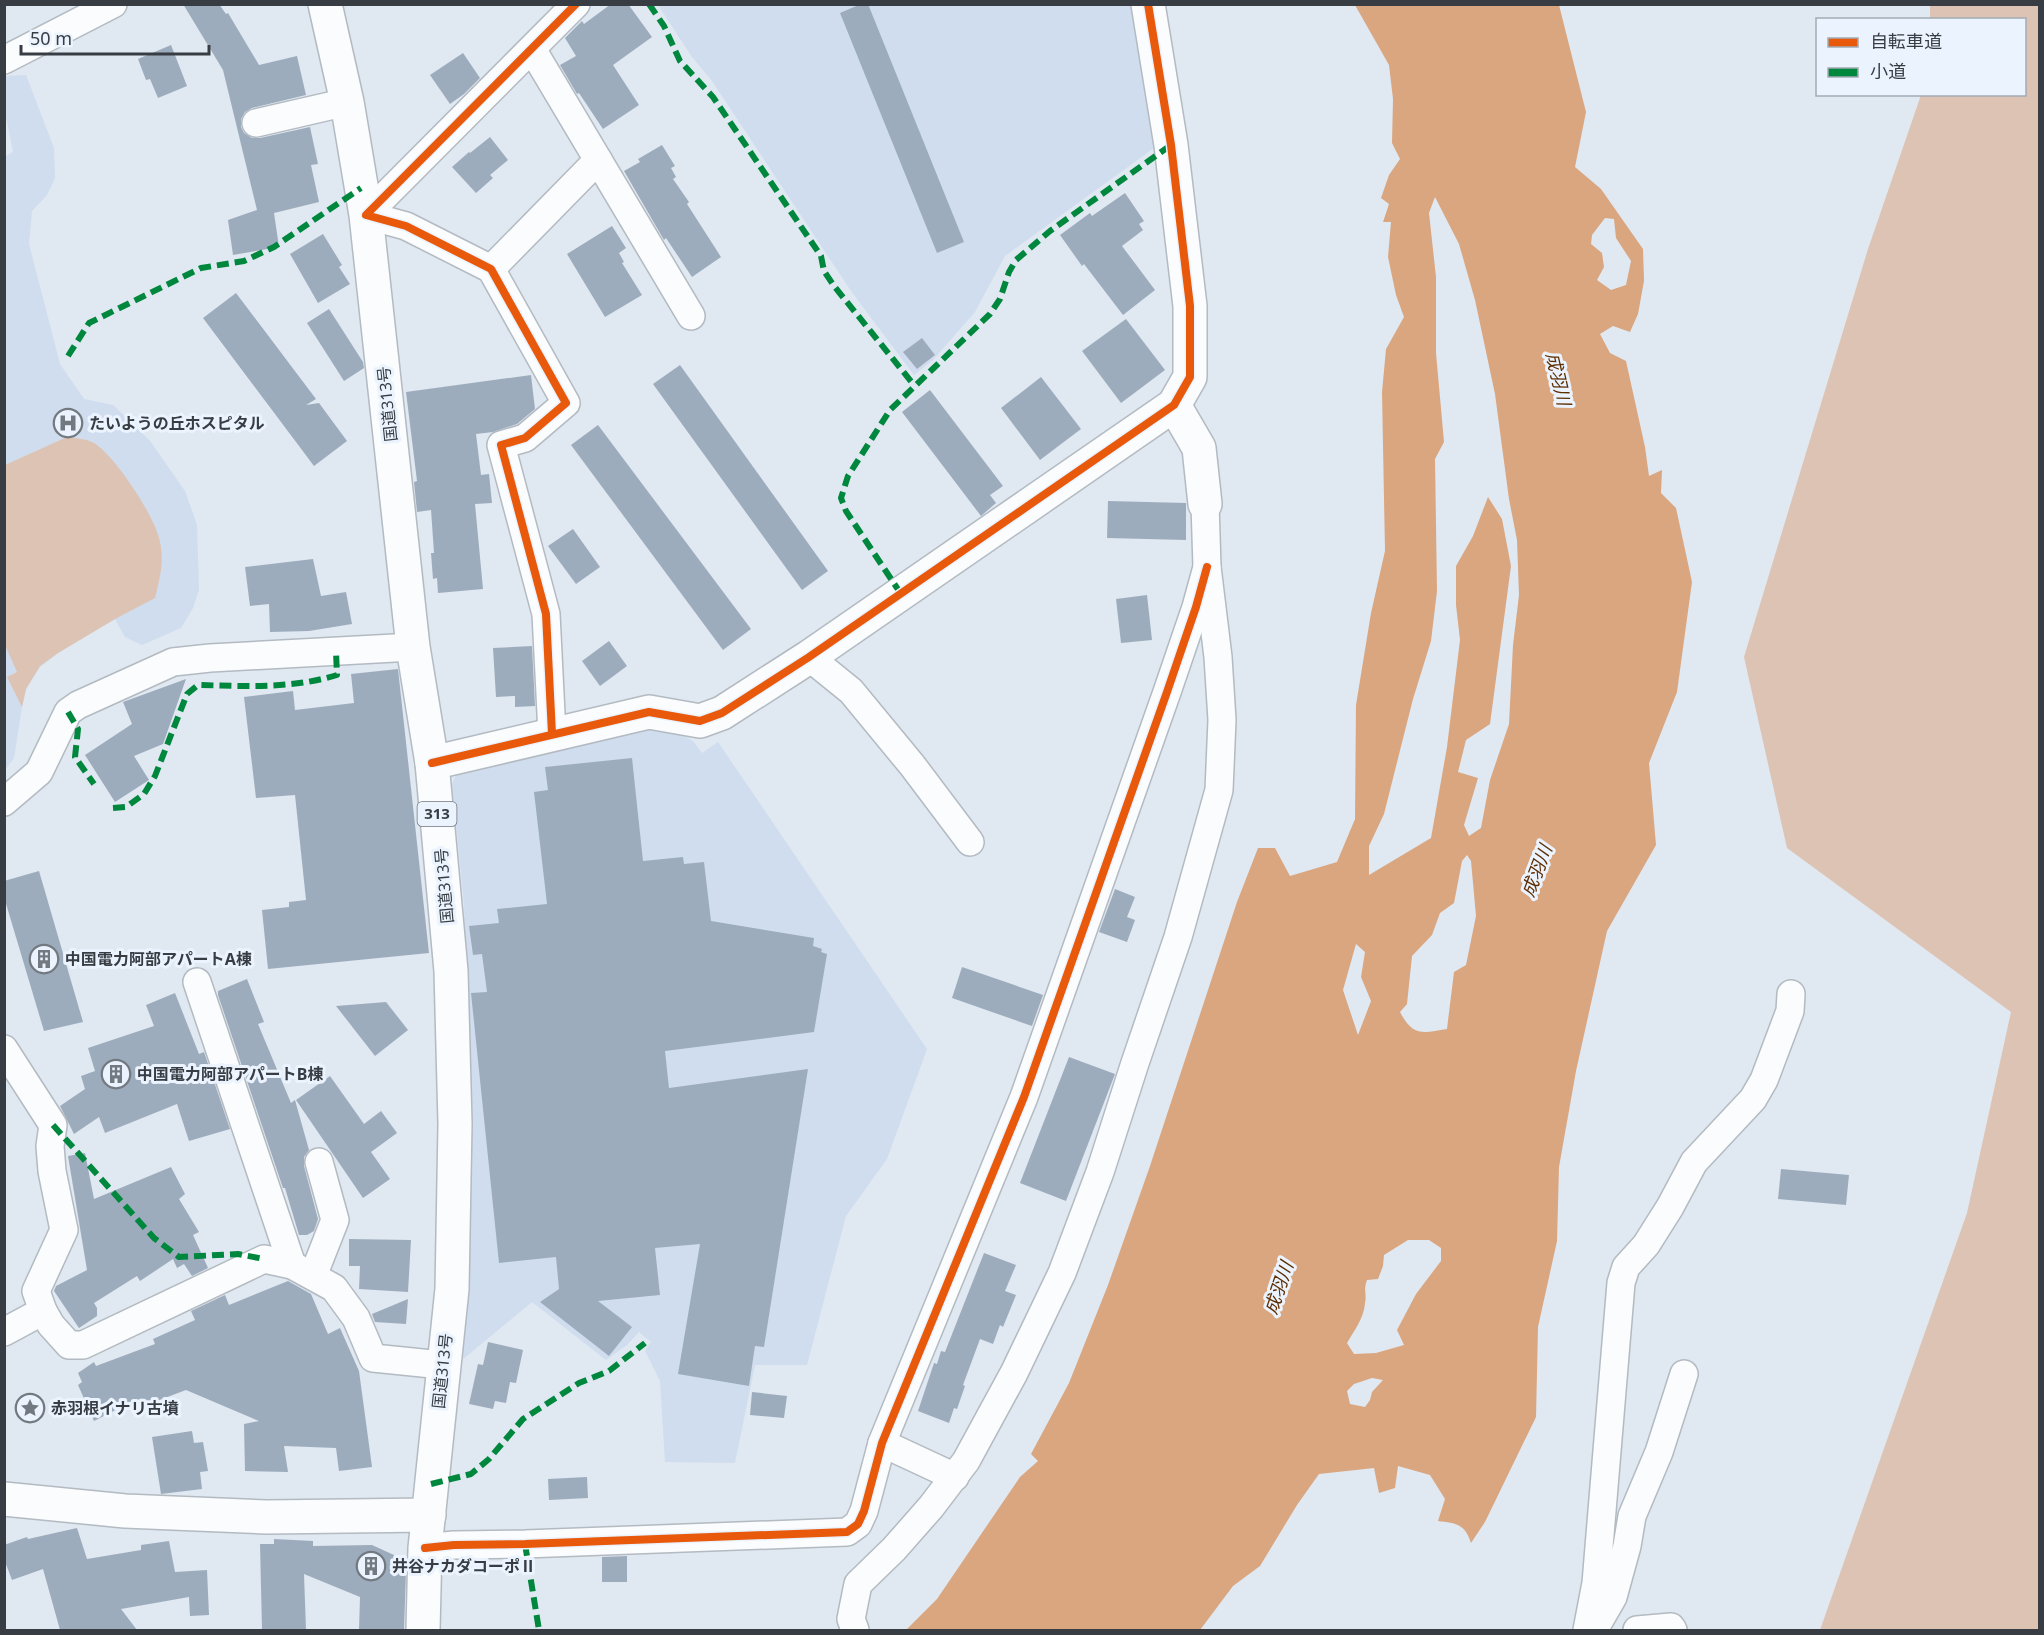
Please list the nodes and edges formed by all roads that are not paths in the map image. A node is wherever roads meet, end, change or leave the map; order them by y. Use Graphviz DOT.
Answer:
graph roads {
  1 [pos="113,4"];
  2 [pos="325,4"];
  3 [pos="576,4"];
  4 [pos="1148,4"];
  5 [pos="532,49"];
  6 [pos="4,60"];
  7 [pos="347,102"];
  8 [pos="256,123"];
  9 [pos="598,160"];
  10 [pos="366,214"];
  11 [pos="491,269"];
  12 [pos="691,316"];
  13 [pos="1174,405"];
  14 [pos="1205,504"];
  15 [pos="1207,567"];
  16 [pos="413,647"];
  17 [pos="809,657"];
  18 [pos="552,734"];
  19 [pos="432,763"];
  20 [pos="4,802"];
  21 [pos="970,842"];
  22 [pos="197,982"];
  23 [pos="1791,994"];
  24 [pos="4,1049"];
  25 [pos="319,1162"];
  26 [pos="303,1270"];
  27 [pos="43,1311"];
  28 [pos="4,1332"];
  29 [pos="442,1365"];
  30 [pos="1684,1374"];
  31 [pos="882,1443"];
  32 [pos="955,1477"];
  33 [pos="4,1499"];
  34 [pos="429,1515"];
  35 [pos="425,1548"];
  36 [pos="423,1630"];
  37 [pos="855,1630"];
  38 [pos="1588,1630"];
  39 [pos="1637,1630"];
  40 [pos="1673,1630"];
  1 -- 6 [label="street"];
  2 -- 7 [label="main road, 国道313号 / 313"];
  3 -- 5 [label="street"];
  4 -- 13 [label="main road"];
  5 -- 9 [label="street"];
  5 -- 10 [label="street"];
  7 -- 8 [label="street"];
  7 -- 10 [label="main road, 国道313号 / 313"];
  9 -- 11 [label="street"];
  9 -- 12 [label="street"];
  10 -- 11 [label="street"];
  10 -- 16 [label="main road, 国道313号 / 313"];
  11 -- 18 [label="street"];
  13 -- 14 [label="main road"];
  13 -- 17 [label="main road"];
  14 -- 15 [label="street"];
  15 -- 31 [label="street"];
  15 -- 32 [label="street"];
  16 -- 19 [label="main road, 国道313号 / 313"];
  16 -- 20 [label="street"];
  17 -- 18 [label="main road"];
  17 -- 21 [label="street"];
  18 -- 19 [label="main road"];
  19 -- 29 [label="main road, 国道313号 / 313"];
  22 -- 26 [label="street"];
  23 -- 38 [label="street"];
  24 -- 27 [label="street"];
  25 -- 26 [label="street"];
  26 -- 27 [label="street"];
  26 -- 29 [label="street"];
  27 -- 28 [label="street"];
  29 -- 34 [label="main road, 国道313号 / 313"];
  30 -- 38 [label="street"];
  31 -- 32 [label="street"];
  31 -- 35 [label="street"];
  32 -- 37 [label="street"];
  33 -- 34 [label="main road"];
  34 -- 35 [label="main road, 国道313号 / 313"];
  35 -- 36 [label="main road, 国道313号 / 313"];
  39 -- 40 [label="street"];
}
